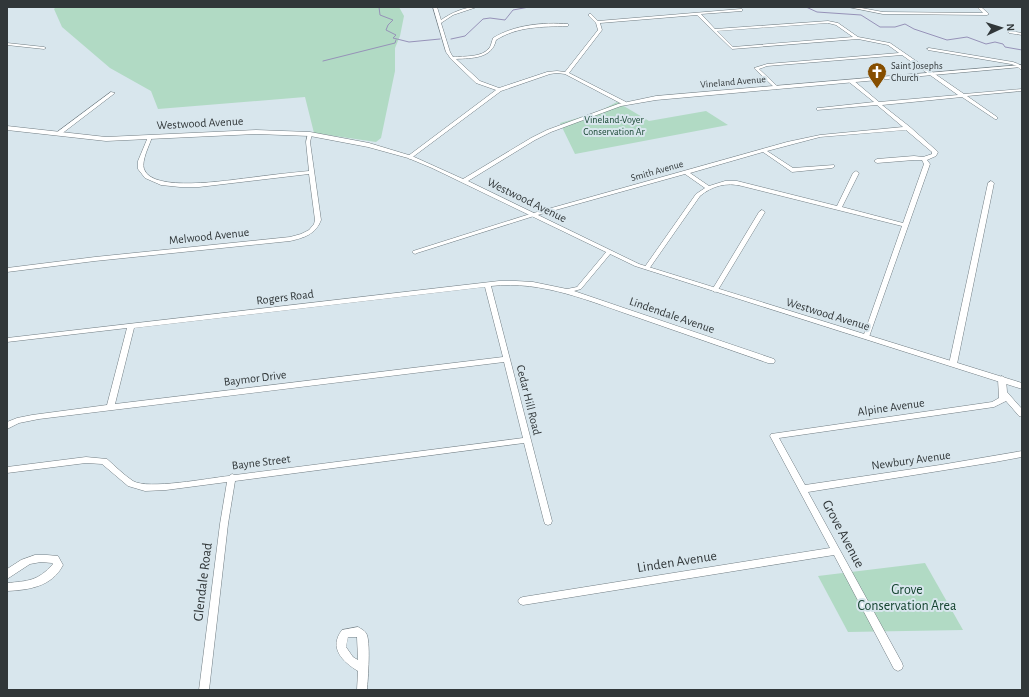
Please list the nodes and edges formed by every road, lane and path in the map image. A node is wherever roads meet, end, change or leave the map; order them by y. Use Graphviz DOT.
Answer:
graph roads {
  1 [pos="435,7"];
  2 [pos="475,7"];
  3 [pos="850,7"];
  4 [pos="979,7"];
  5 [pos="741,10"];
  6 [pos="590,14"];
  7 [pos="699,14"];
  8 [pos="440,22"];
  9 [pos="597,22"];
  10 [pos="568,25"];
  11 [pos="714,30"];
  12 [pos="1010,32"];
  13 [pos="1022,34"];
  14 [pos="861,38"];
  15 [pos="7,44"];
  16 [pos="44,48"];
  17 [pos="929,49"];
  18 [pos="903,54"];
  19 [pos="452,58"];
  20 [pos="1021,67"];
  21 [pos="566,73"];
  22 [pos="932,74"];
  23 [pos="851,81"];
  24 [pos="776,88"];
  25 [pos="500,90"];
  26 [pos="1022,90"];
  27 [pos="113,93"];
  28 [pos="963,96"];
  29 [pos="624,103"];
  30 [pos="879,104"];
  31 [pos="819,108"];
  32 [pos="995,118"];
  33 [pos="7,128"];
  34 [pos="908,128"];
  35 [pos="58,134"];
  36 [pos="310,134"];
  37 [pos="150,137"];
  38 [pos="763,150"];
  39 [pos="410,158"];
  40 [pos="924,160"];
  41 [pos="877,161"];
  42 [pos="832,166"];
  43 [pos="312,172"];
  44 [pos="686,172"];
  45 [pos="856,173"];
  46 [pos="462,181"];
  47 [pos="991,183"];
  48 [pos="708,188"];
  49 [pos="839,208"];
  50 [pos="762,212"];
  51 [pos="532,215"];
  52 [pos="905,225"];
  53 [pos="415,252"];
  54 [pos="609,252"];
  55 [pos="647,268"];
  56 [pos="7,270"];
  57 [pos="488,284"];
  58 [pos="715,290"];
  59 [pos="566,291"];
  60 [pos="132,325"];
  61 [pos="866,337"];
  62 [pos="7,340"];
  63 [pos="507,359"];
  64 [pos="771,361"];
  65 [pos="953,364"];
  66 [pos="1002,379"];
  67 [pos="1022,386"];
  68 [pos="1003,393"];
  69 [pos="110,408"];
  70 [pos="1022,414"];
  71 [pos="7,426"];
  72 [pos="774,436"];
  73 [pos="527,440"];
  74 [pos="1022,454"];
  75 [pos="7,470"];
  76 [pos="232,477"];
  77 [pos="803,490"];
  78 [pos="548,521"];
  79 [pos="836,551"];
  80 [pos="7,575"];
  81 [pos="7,587"];
  82 [pos="523,601"];
  83 [pos="898,666"];
  84 [pos="363,669"];
  85 [pos="204,690"];
  86 [pos="362,690"];
  1 -- 8 [label="street"];
  2 -- 8 [label="street"];
  3 -- 4 [label="street"];
  5 -- 7 [label="street"];
  6 -- 9 [label="street"];
  7 -- 9 [label="street"];
  7 -- 11 [label="street"];
  8 -- 19 [label="street"];
  9 -- 21 [label="street"];
  10 -- 19 [label="street"];
  11 -- 14 [label="street"];
  11 -- 14 [label="street"];
  12 -- 13 [label="street"];
  14 -- 18 [label="street"];
  15 -- 16 [label="street"];
  17 -- 20 [label="street"];
  18 -- 22 [label="street"];
  18 -- 24 [label="street"];
  19 -- 25 [label="street"];
  20 -- 22 [label="street, Vineland Avenue"];
  21 -- 25 [label="street"];
  21 -- 29 [label="street"];
  22 -- 23 [label="street, Vineland Avenue"];
  22 -- 28 [label="street"];
  23 -- 24 [label="street, Vineland Avenue"];
  23 -- 30 [label="street"];
  24 -- 29 [label="street, Vineland Avenue"];
  25 -- 39 [label="street"];
  26 -- 28 [label="street"];
  27 -- 35 [label="street"];
  28 -- 30 [label="street"];
  28 -- 32 [label="street"];
  29 -- 46 [label="street, Vineland Avenue"];
  30 -- 31 [label="street"];
  30 -- 34 [label="street"];
  33 -- 35 [label="street, Westwood Avenue"];
  34 -- 38 [label="street, Smith Avenue"];
  34 -- 40 [label="street"];
  35 -- 37 [label="street, Westwood Avenue"];
  36 -- 37 [label="street, Westwood Avenue"];
  36 -- 39 [label="street, Westwood Avenue"];
  36 -- 43 [label="street, Melwood Avenue"];
  37 -- 43 [label="street"];
  38 -- 42 [label="street"];
  38 -- 44 [label="street, Smith Avenue"];
  39 -- 46 [label="street, Westwood Avenue"];
  40 -- 41 [label="street"];
  40 -- 52 [label="street"];
  43 -- 56 [label="street, Melwood Avenue"];
  44 -- 48 [label="street"];
  44 -- 51 [label="street, Smith Avenue"];
  45 -- 49 [label="street"];
  46 -- 51 [label="street, Westwood Avenue"];
  47 -- 65 [label="street"];
  48 -- 49 [label="street"];
  48 -- 55 [label="street"];
  49 -- 52 [label="street"];
  50 -- 58 [label="street"];
  51 -- 53 [label="street, Smith Avenue"];
  51 -- 54 [label="street, Westwood Avenue"];
  52 -- 61 [label="street"];
  54 -- 55 [label="street, Westwood Avenue"];
  54 -- 59 [label="street"];
  55 -- 58 [label="street, Westwood Avenue"];
  57 -- 59 [label="street, Rogers Road"];
  57 -- 60 [label="street, Rogers Road"];
  57 -- 63 [label="street, Cedar Hill Road"];
  58 -- 61 [label="street, Westwood Avenue"];
  59 -- 64 [label="street, Lindendale Avenue"];
  60 -- 62 [label="street, Rogers Road"];
  60 -- 69 [label="street"];
  61 -- 65 [label="street, Westwood Avenue"];
  63 -- 69 [label="street, Baymor Drive"];
  63 -- 73 [label="street, Cedar Hill Road"];
  65 -- 66 [label="street, Westwood Avenue"];
  66 -- 67 [label="street, Westwood Avenue"];
  66 -- 68 [label="street"];
  68 -- 70 [label="street"];
  68 -- 72 [label="street, Alpine Avenue"];
  69 -- 71 [label="street, Baymor Drive"];
  72 -- 77 [label="street, Grove Avenue"];
  73 -- 76 [label="street, Bayne Street"];
  73 -- 78 [label="street, Cedar Hill Road"];
  74 -- 77 [label="street, Newbury Avenue"];
  75 -- 76 [label="street, Bayne Street"];
  76 -- 85 [label="street, Glendale Road"];
  77 -- 79 [label="street, Grove Avenue"];
  79 -- 82 [label="street, Linden Avenue"];
  79 -- 83 [label="street, Grove Avenue"];
  80 -- 81 [label="street"];
  84 -- 86 [label="street"];
}
